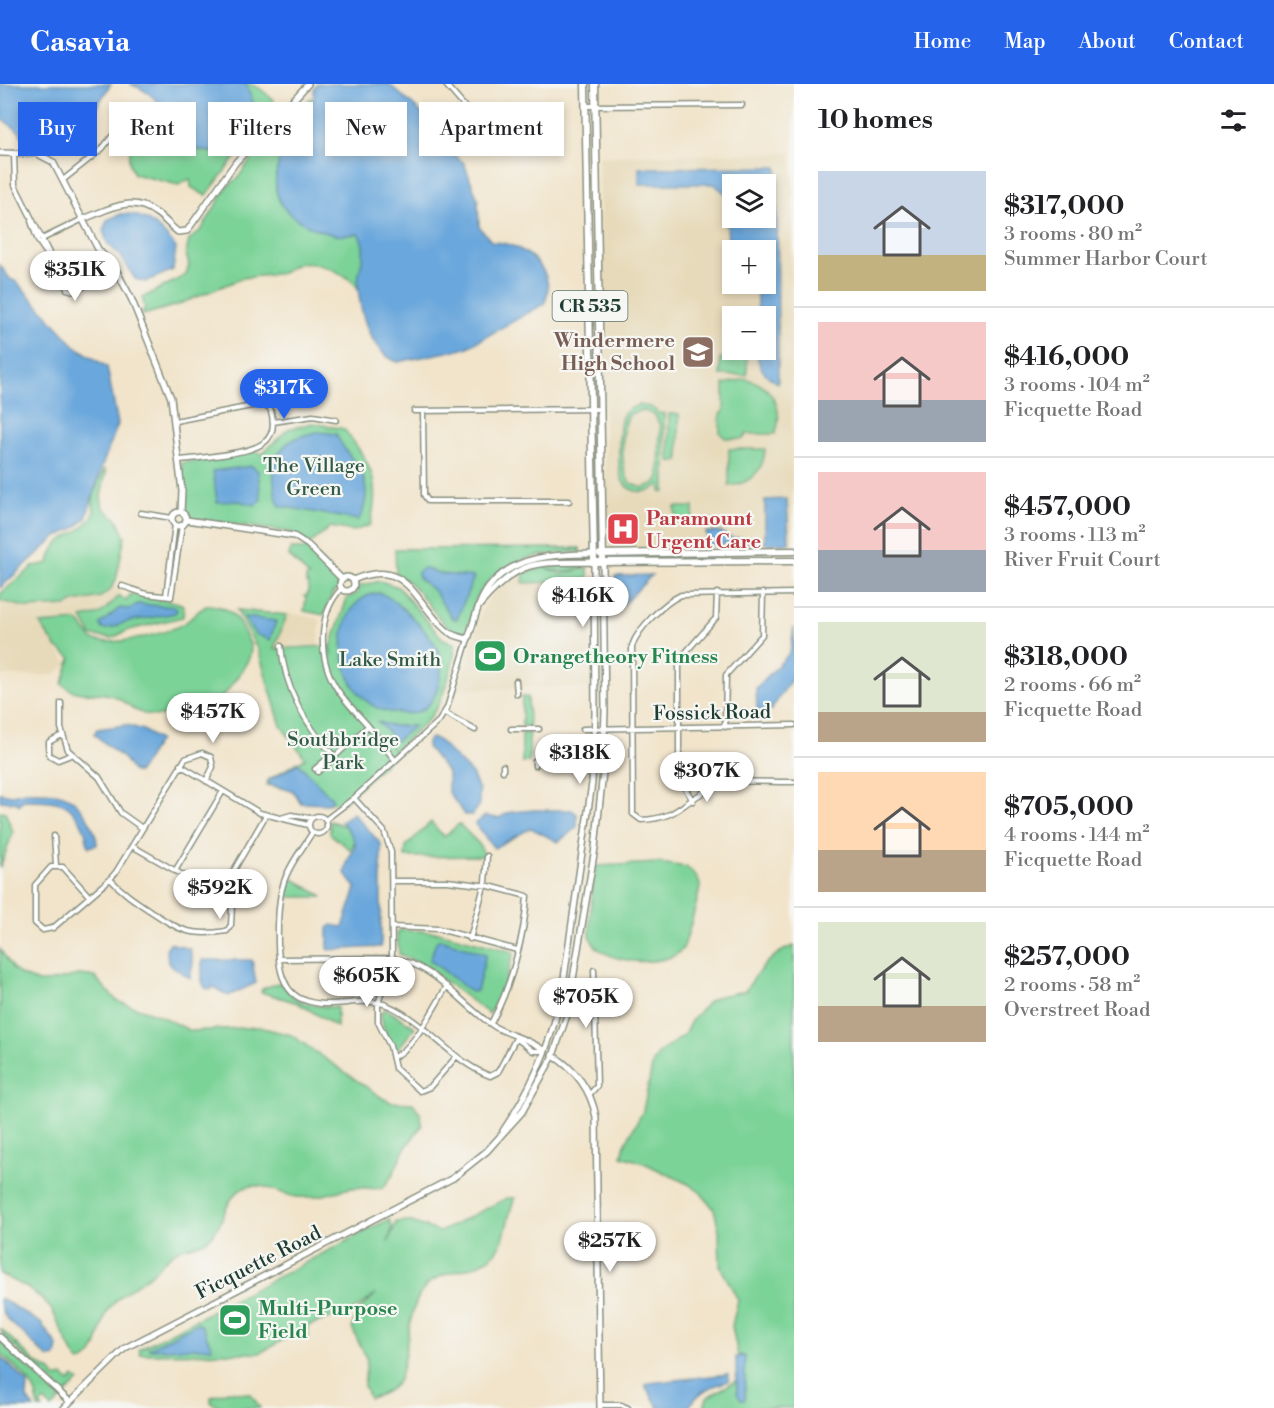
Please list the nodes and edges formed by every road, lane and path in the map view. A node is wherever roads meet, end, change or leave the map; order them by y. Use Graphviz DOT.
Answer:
graph roads {
  1 [pos="308,84"];
  2 [pos="445,84"];
  3 [pos="585,84"];
  4 [pos="595,84"];
  5 [pos="461,102"];
  6 [pos="742,105"];
  7 [pos="585,106"];
  8 [pos="595,106"];
  9 [pos="109,140"];
  10 [pos="0,153"];
  11 [pos="14,153"];
  12 [pos="63,180"];
  13 [pos="587,203"];
  14 [pos="597,203"];
  15 [pos="31,218"];
  16 [pos="83,219"];
  17 [pos="42,239"];
  18 [pos="53,261"];
  19 [pos="116,270"];
  20 [pos="592,409"];
  21 [pos="602,409"];
  22 [pos="414,411"];
  23 [pos="423,411"];
  24 [pos="336,420"];
  25 [pos="175,421"];
  26 [pos="273,422"];
  27 [pos="179,460"];
  28 [pos="569,501"];
  29 [pos="181,512"];
  30 [pos="141,513"];
  31 [pos="172,518"];
  32 [pos="184,523"];
  33 [pos="175,524"];
  34 [pos="794,551"];
  35 [pos="594,554"];
  36 [pos="603,554"];
  37 [pos="794,561"];
  38 [pos="594,562"];
  39 [pos="603,562"];
  40 [pos="510,572"];
  41 [pos="342,579"];
  42 [pos="353,580"];
  43 [pos="122,586"];
  44 [pos="341,589"];
  45 [pos="717,593"];
  46 [pos="763,593"];
  47 [pos="794,593"];
  48 [pos="168,597"];
  49 [pos="468,639"];
  50 [pos="281,646"];
  51 [pos="516,681"];
  52 [pos="517,694"];
  53 [pos="61,703"];
  54 [pos="445,713"];
  55 [pos="794,725"];
  56 [pos="368,726"];
  57 [pos="725,727"];
  58 [pos="605,728"];
  59 [pos="632,728"];
  60 [pos="679,728"];
  61 [pos="511,729"];
  62 [pos="539,729"];
  63 [pos="583,729"];
  64 [pos="595,729"];
  65 [pos="476,730"];
  66 [pos="62,735"];
  67 [pos="71,755"];
  68 [pos="334,756"];
  69 [pos="395,760"];
  70 [pos="180,765"];
  71 [pos="316,771"];
  72 [pos="206,781"];
  73 [pos="794,783"];
  74 [pos="223,791"];
  75 [pos="354,798"];
  76 [pos="693,801"];
  77 [pos="266,815"];
  78 [pos="280,818"];
  79 [pos="312,818"];
  80 [pos="325,820"];
  81 [pos="308,825"];
  82 [pos="142,828"];
  83 [pos="312,833"];
  84 [pos="54,836"];
  85 [pos="132,846"];
  86 [pos="487,856"];
  87 [pos="56,866"];
  88 [pos="174,871"];
  89 [pos="110,879"];
  90 [pos="392,880"];
  91 [pos="231,885"];
  92 [pos="483,886"];
  93 [pos="89,896"];
  94 [pos="392,927"];
  95 [pos="470,939"];
  96 [pos="517,950"];
  97 [pos="392,958"];
  98 [pos="280,959"];
  99 [pos="594,970"];
  100 [pos="447,986"];
  101 [pos="378,1004"];
  102 [pos="491,1023"];
  103 [pos="421,1026"];
  104 [pos="516,1038"];
  105 [pos="545,1051"];
  106 [pos="456,1056"];
  107 [pos="554,1056"];
  108 [pos="393,1057"];
  109 [pos="589,1095"];
  110 [pos="479,1159"];
  111 [pos="1,1338"];
  112 [pos="70,1402"];
  113 [pos="600,1407"];
  114 [pos="64,1408"];
  115 [pos="628,1408"];
  1 -- 16 [label="street"];
  2 -- 5 [label="street"];
  3 -- 7 [label="main road, CR 535"];
  4 -- 8 [label="main road, CR 535"];
  6 -- 8 [label="street"];
  7 -- 8 [label="street"];
  7 -- 13 [label="main road, CR 535"];
  8 -- 14 [label="main road, CR 535"];
  9 -- 12 [label="street"];
  10 -- 11 [label="street"];
  11 -- 12 [label="street"];
  11 -- 15 [label="street"];
  12 -- 16 [label="street"];
  13 -- 14 [label="main road"];
  13 -- 20 [label="main road, CR 535"];
  14 -- 21 [label="main road, CR 535"];
  15 -- 17 [label="street"];
  15 -- 18 [label="street"];
  16 -- 17 [label="street"];
  16 -- 19 [label="street"];
  17 -- 18 [label="street"];
  18 -- 19 [label="street"];
  19 -- 25 [label="street"];
  20 -- 21 [label="street"];
  20 -- 23 [label="street"];
  20 -- 35 [label="main road, CR 535"];
  21 -- 36 [label="main road, CR 535"];
  22 -- 23 [label="street"];
  23 -- 28 [label="street"];
  24 -- 26 [label="street"];
  25 -- 26 [label="street"];
  25 -- 27 [label="street"];
  26 -- 27 [label="street"];
  27 -- 29 [label="street"];
  29 -- 31 [label="street"];
  29 -- 32 [label="street"];
  30 -- 31 [label="street"];
  31 -- 33 [label="street"];
  32 -- 33 [label="street"];
  32 -- 41 [label="street"];
  32 -- 48 [label="street"];
  33 -- 48 [label="street"];
  34 -- 36 [label="main road"];
  35 -- 36 [label="main road"];
  35 -- 38 [label="main road, CR 535"];
  35 -- 40 [label="street"];
  36 -- 39 [label="main road"];
  37 -- 39 [label="main road"];
  38 -- 39 [label="main road"];
  38 -- 40 [label="street"];
  38 -- 64 [label="street, Ficquette Road"];
  39 -- 58 [label="street, Ficquette Road"];
  40 -- 49 [label="street"];
  41 -- 42 [label="street"];
  41 -- 44 [label="street"];
  42 -- 44 [label="street"];
  42 -- 49 [label="street"];
  43 -- 48 [label="street"];
  44 -- 56 [label="street"];
  45 -- 46 [label="street"];
  45 -- 59 [label="street"];
  45 -- 60 [label="street"];
  46 -- 47 [label="street"];
  46 -- 57 [label="street"];
  49 -- 54 [label="street"];
  50 -- 68 [label="street"];
  51 -- 52 [label="street"];
  53 -- 66 [label="street"];
  54 -- 65 [label="street"];
  54 -- 69 [label="street"];
  55 -- 57 [label="street, Fossick Road"];
  56 -- 68 [label="street"];
  56 -- 69 [label="street"];
  57 -- 60 [label="street, Fossick Road"];
  58 -- 59 [label="street, Fossick Road"];
  58 -- 64 [label="street, Fossick Road"];
  58 -- 107 [label="street, Ficquette Road"];
  59 -- 60 [label="street, Fossick Road"];
  59 -- 76 [label="street"];
  60 -- 76 [label="street"];
  61 -- 62 [label="street"];
  63 -- 64 [label="street, Fossick Road"];
  64 -- 105 [label="street, Ficquette Road"];
  66 -- 67 [label="street"];
  66 -- 67 [label="street"];
  67 -- 82 [label="street"];
  68 -- 71 [label="street"];
  69 -- 75 [label="street"];
  70 -- 72 [label="street"];
  70 -- 72 [label="street"];
  70 -- 82 [label="street"];
  72 -- 74 [label="street"];
  73 -- 76 [label="street"];
  74 -- 77 [label="street"];
  74 -- 88 [label="street"];
  75 -- 80 [label="street"];
  75 -- 90 [label="street"];
  77 -- 78 [label="street"];
  77 -- 91 [label="street"];
  78 -- 79 [label="street"];
  78 -- 81 [label="street"];
  79 -- 80 [label="street"];
  79 -- 81 [label="street"];
  80 -- 83 [label="street"];
  81 -- 83 [label="street"];
  82 -- 85 [label="street"];
  83 -- 98 [label="street"];
  84 -- 87 [label="street"];
  85 -- 88 [label="street"];
  85 -- 89 [label="street"];
  86 -- 92 [label="street"];
  87 -- 93 [label="street"];
  87 -- 93 [label="street"];
  88 -- 91 [label="street"];
  89 -- 91 [label="street"];
  89 -- 93 [label="street"];
  90 -- 92 [label="street"];
  90 -- 94 [label="street"];
  92 -- 95 [label="street"];
  92 -- 96 [label="street"];
  94 -- 95 [label="street"];
  94 -- 97 [label="street"];
  95 -- 96 [label="street"];
  96 -- 102 [label="street"];
  97 -- 98 [label="street"];
  97 -- 100 [label="street"];
  97 -- 101 [label="street"];
  98 -- 101 [label="street"];
  99 -- 109 [label="street"];
  100 -- 102 [label="street"];
  100 -- 103 [label="street"];
  101 -- 103 [label="street"];
  101 -- 108 [label="street"];
  102 -- 104 [label="street"];
  103 -- 106 [label="street"];
  103 -- 108 [label="street"];
  104 -- 105 [label="street"];
  104 -- 106 [label="street"];
  105 -- 107 [label="street"];
  105 -- 110 [label="street, Ficquette Road"];
  106 -- 108 [label="street"];
  107 -- 109 [label="street"];
  107 -- 110 [label="street, Ficquette Road"];
  109 -- 113 [label="street"];
  110 -- 112 [label="street, Ficquette Road"];
  111 -- 112 [label="street"];
  112 -- 114 [label="street, Ficquette Road"];
  113 -- 115 [label="street"];
}
